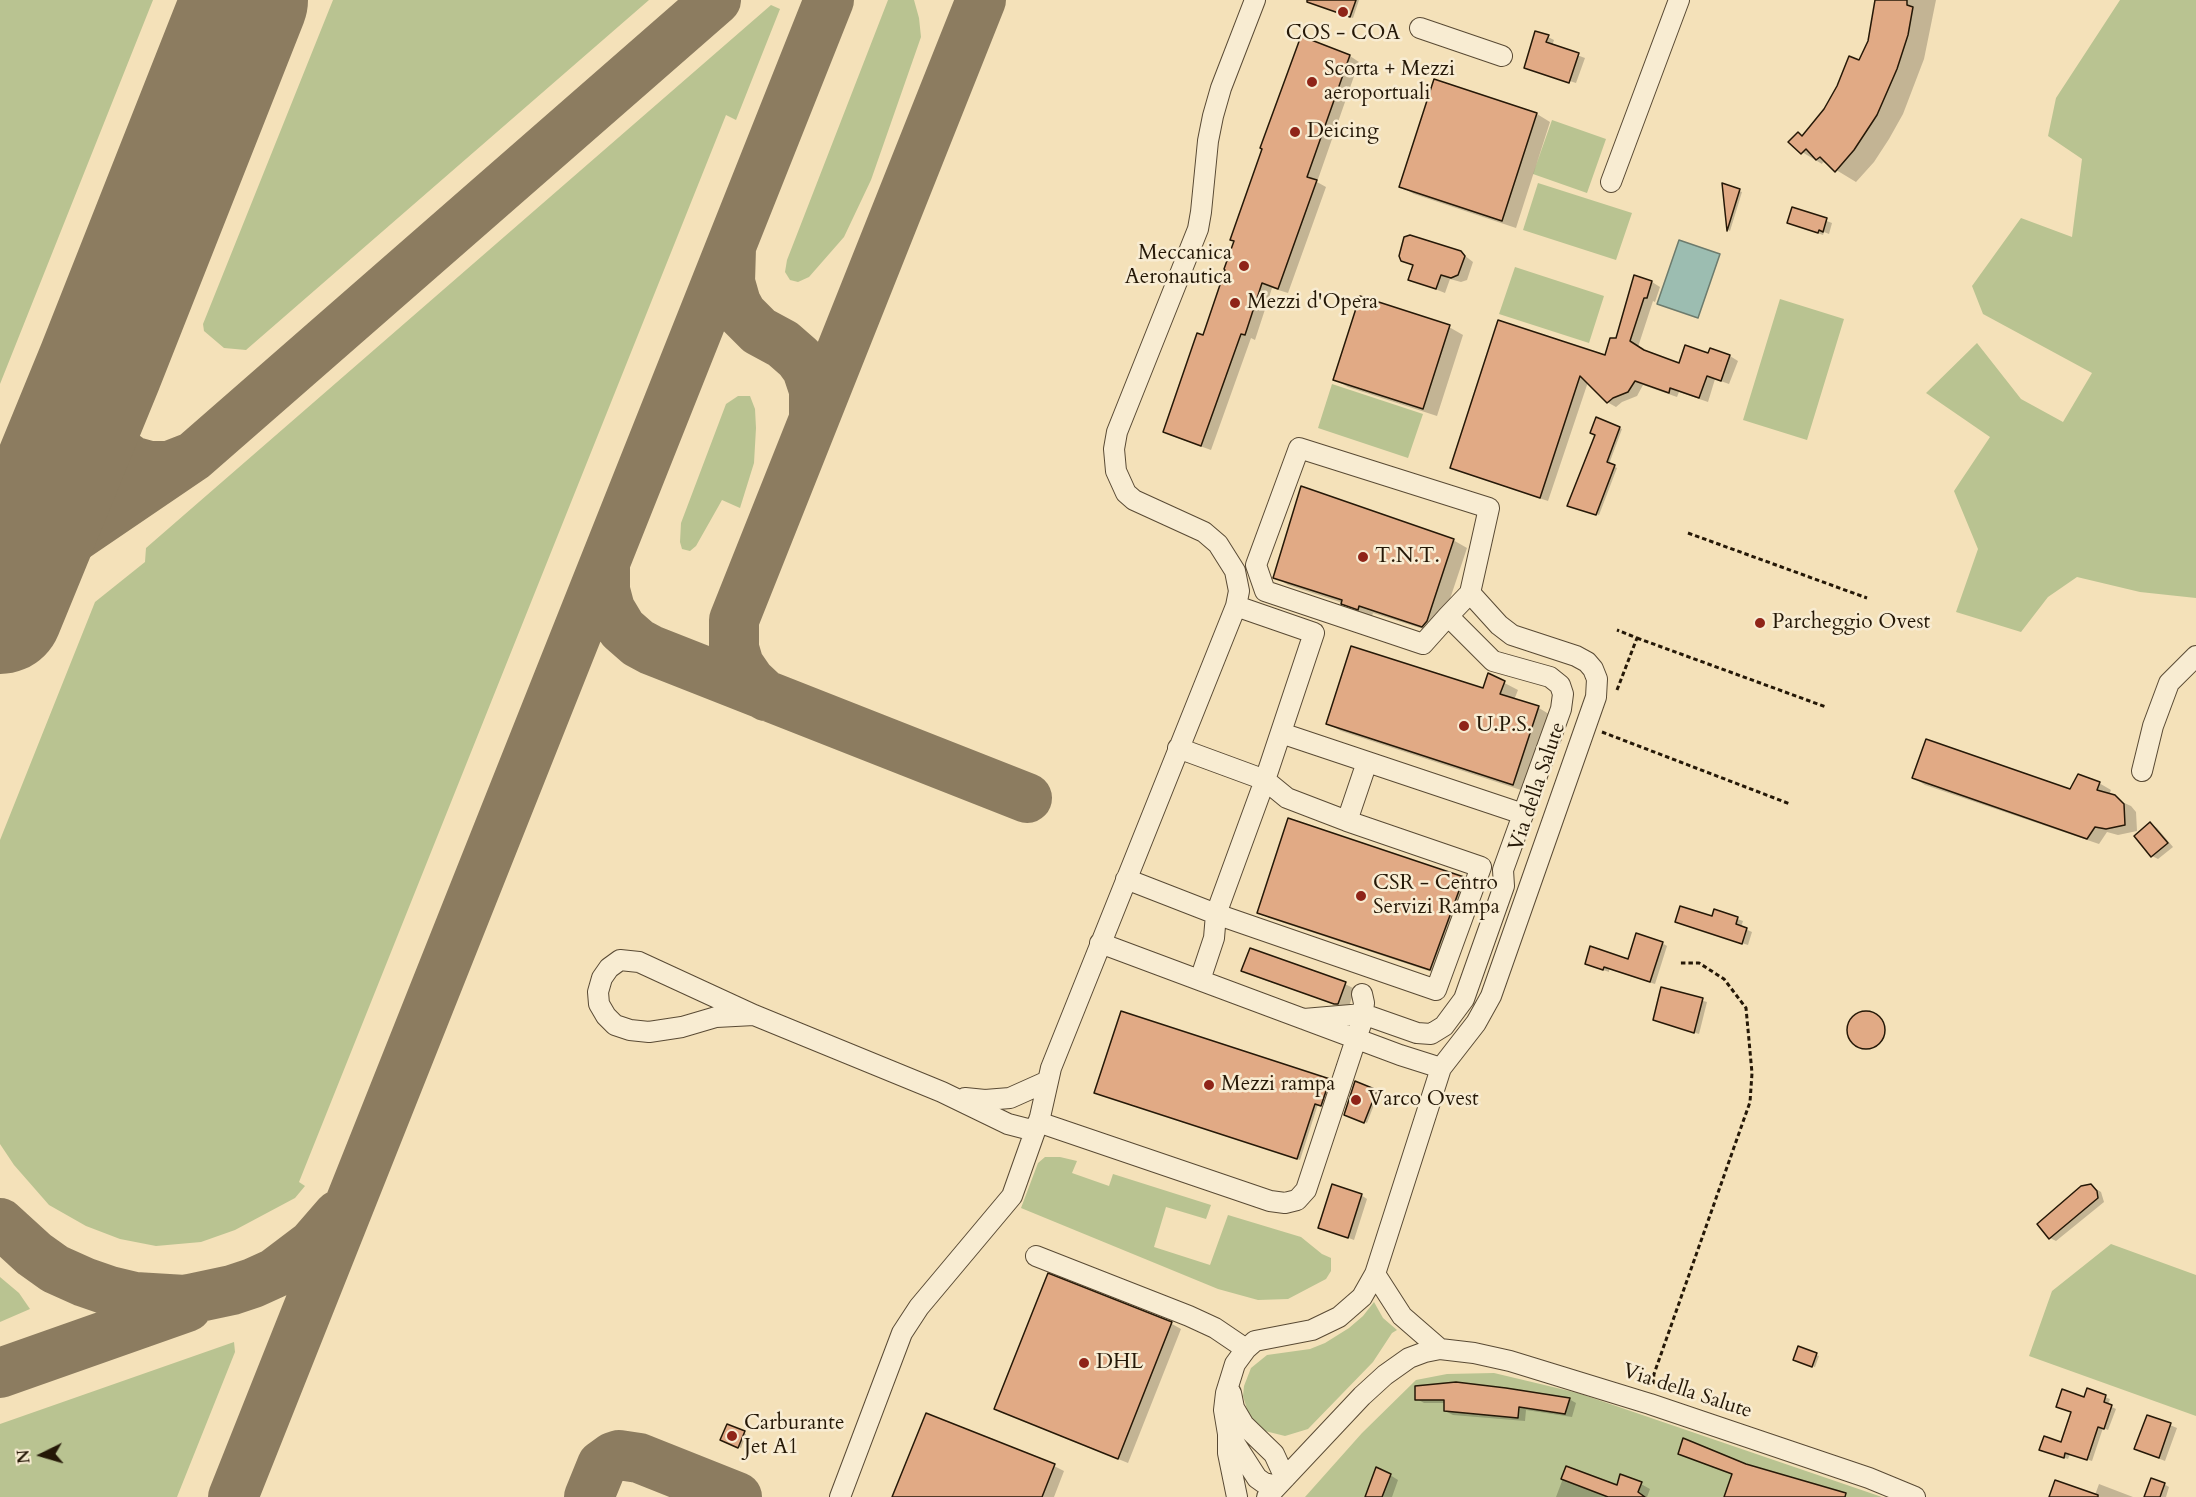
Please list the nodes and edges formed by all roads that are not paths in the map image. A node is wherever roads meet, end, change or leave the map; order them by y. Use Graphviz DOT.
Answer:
graph roads {
  1 [pos="1256,0"];
  2 [pos="1679,0"];
  3 [pos="1420,28"];
  4 [pos="1502,56"];
  5 [pos="1611,182"];
  6 [pos="1476,600"];
  7 [pos="1236,606"];
  8 [pos="1448,616"];
  9 [pos="2196,656"];
  10 [pos="1281,733"];
  11 [pos="1178,748"];
  12 [pos="1374,764"];
  13 [pos="2142,771"];
  14 [pos="1265,780"];
  15 [pos="1523,814"];
  16 [pos="1347,821"];
  17 [pos="1126,879"];
  18 [pos="1216,914"];
  19 [pos="1100,943"];
  20 [pos="1343,959"];
  21 [pos="1200,980"];
  22 [pos="1363,1004"];
  23 [pos="754,1015"];
  24 [pos="1304,1019"];
  25 [pos="1356,1038"];
  26 [pos="1441,1068"];
  27 [pos="1048,1081"];
  28 [pos="942,1092"];
  29 [pos="1036,1127"];
  30 [pos="1036,1256"];
  31 [pos="1375,1274"];
  32 [pos="1246,1349"];
  33 [pos="1440,1349"];
  34 [pos="1231,1375"];
  35 [pos="1228,1434"];
  36 [pos="1277,1487"];
  37 [pos="840,1497"];
  38 [pos="1237,1497"];
  39 [pos="1915,1497"];
  1 -- 7 [label="street"];
  2 -- 5 [label="street"];
  3 -- 4 [label="street"];
  6 -- 8 [label="street"];
  6 -- 8 [label="street"];
  6 -- 26 [label="street, Via della Salute"];
  7 -- 10 [label="street"];
  7 -- 11 [label="street"];
  8 -- 15 [label="street"];
  9 -- 13 [label="street"];
  10 -- 12 [label="street"];
  10 -- 14 [label="street"];
  11 -- 14 [label="street"];
  11 -- 17 [label="street"];
  12 -- 15 [label="street"];
  12 -- 16 [label="street"];
  14 -- 16 [label="street"];
  14 -- 18 [label="street"];
  15 -- 22 [label="street"];
  16 -- 20 [label="street"];
  17 -- 18 [label="street"];
  17 -- 19 [label="street"];
  18 -- 20 [label="street"];
  18 -- 21 [label="street"];
  19 -- 21 [label="street"];
  19 -- 27 [label="street"];
  20 -- 22 [label="street"];
  21 -- 24 [label="street"];
  22 -- 24 [label="street"];
  22 -- 25 [label="street"];
  23 -- 23 [label="street"];
  23 -- 28 [label="street"];
  24 -- 25 [label="street"];
  25 -- 26 [label="street"];
  25 -- 29 [label="street"];
  26 -- 31 [label="street, Via della Salute"];
  27 -- 28 [label="street"];
  27 -- 29 [label="street"];
  28 -- 29 [label="street"];
  29 -- 37 [label="street"];
  30 -- 32 [label="street"];
  31 -- 32 [label="street, Via della Salute"];
  31 -- 33 [label="street"];
  32 -- 34 [label="street"];
  33 -- 36 [label="street, Via della Salute"];
  33 -- 39 [label="street, Via della Salute"];
  34 -- 35 [label="street"];
  34 -- 36 [label="street"];
  35 -- 36 [label="street"];
  35 -- 38 [label="street"];
}
